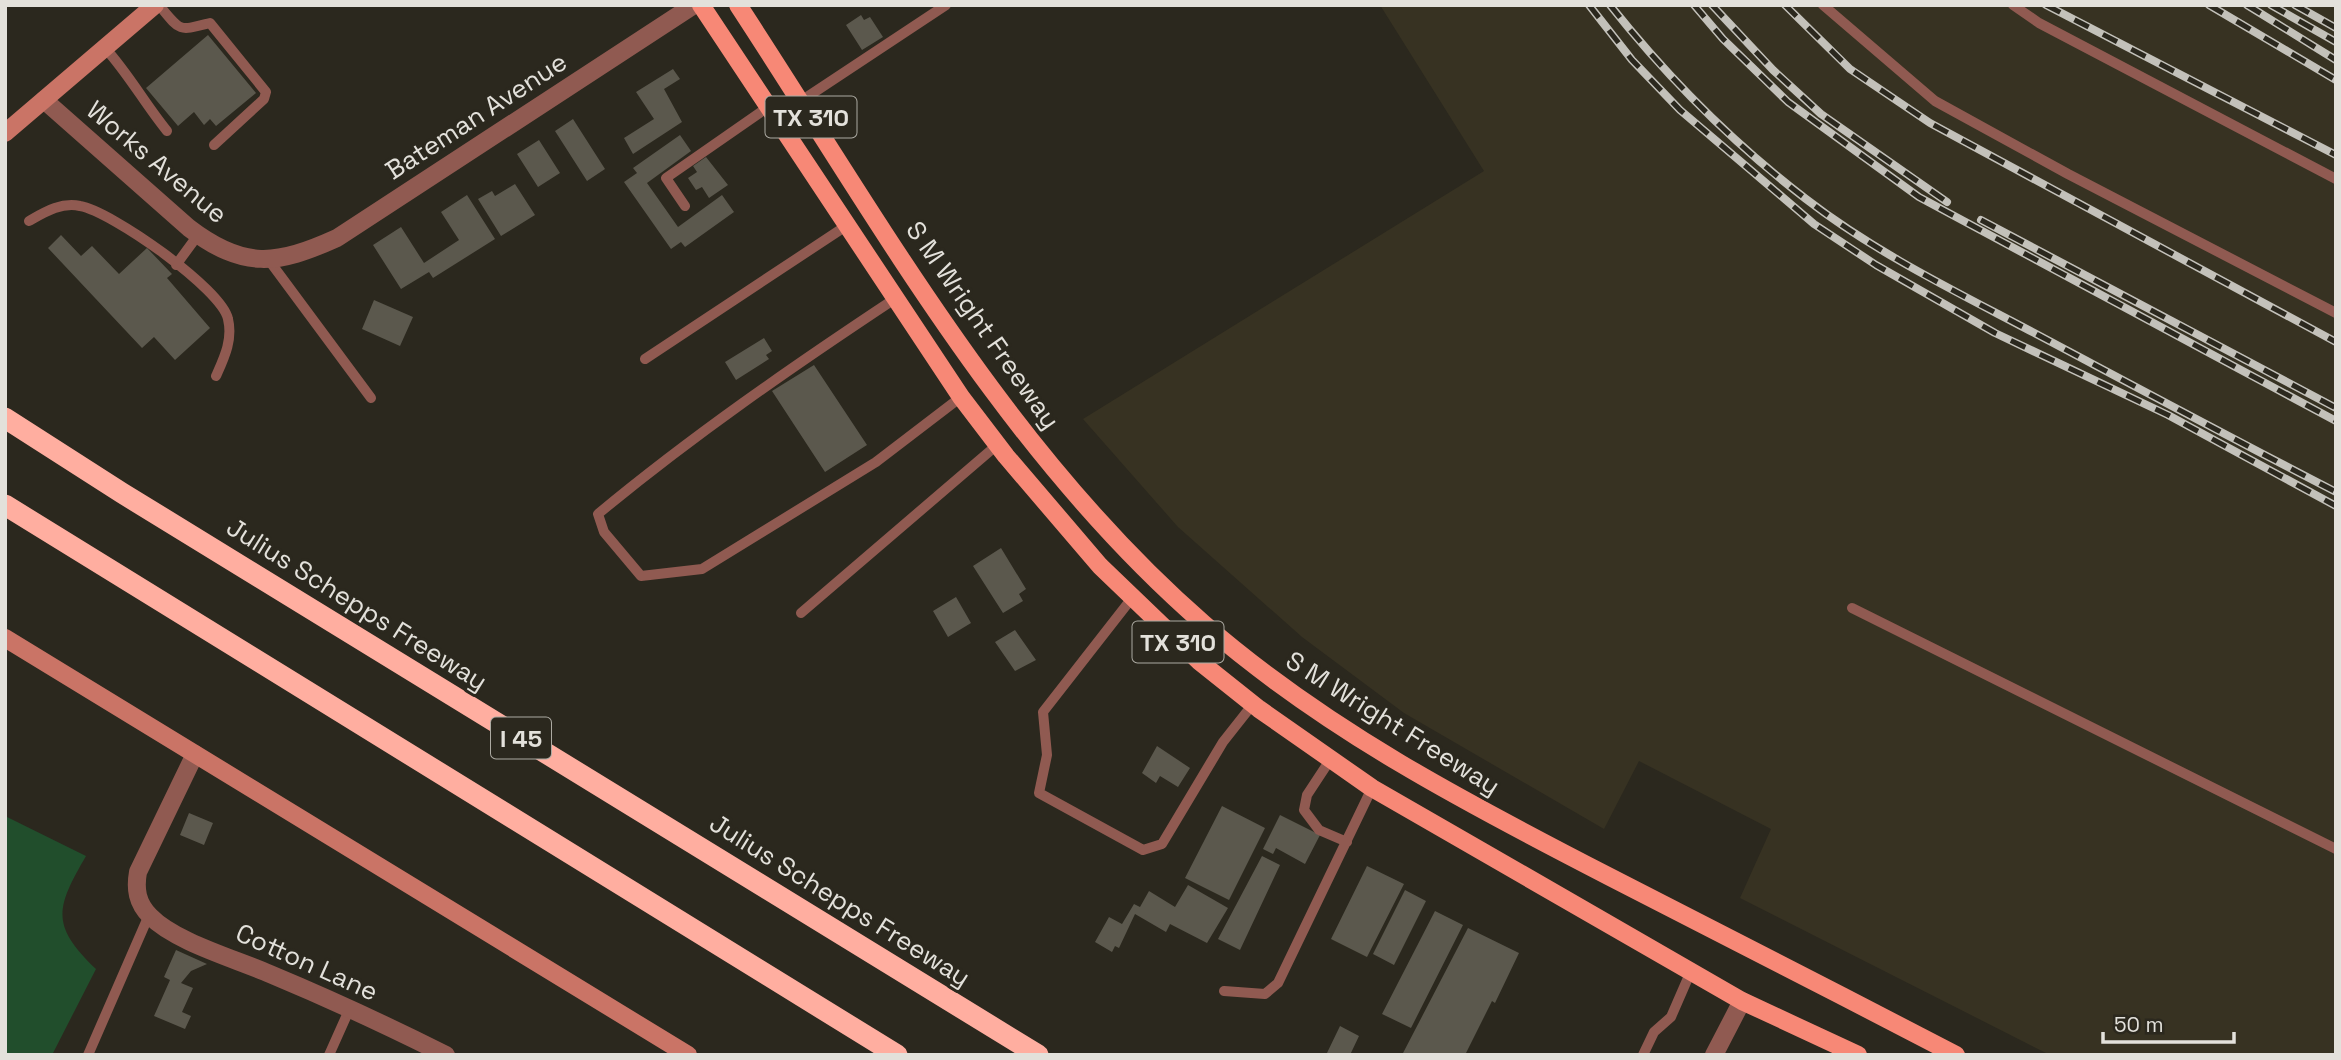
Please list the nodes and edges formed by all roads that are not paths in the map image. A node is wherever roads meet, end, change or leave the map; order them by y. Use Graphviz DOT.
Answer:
graph roads {
  1 [pos="157,5"];
  2 [pos="694,5"];
  3 [pos="701,5"];
  4 [pos="738,5"];
  5 [pos="946,5"];
  6 [pos="1822,5"];
  7 [pos="2013,5"];
  8 [pos="105,48"];
  9 [pos="44,100"];
  10 [pos="801,101"];
  11 [pos="768,107"];
  12 [pos="167,131"];
  13 [pos="5,134"];
  14 [pos="214,145"];
  15 [pos="2336,179"];
  16 [pos="685,206"];
  17 [pos="30,221"];
  18 [pos="846,226"];
  19 [pos="198,235"];
  20 [pos="275,259"];
  21 [pos="176,265"];
  22 [pos="894,300"];
  23 [pos="2336,313"];
  24 [pos="645,359"];
  25 [pos="216,376"];
  26 [pos="961,397"];
  27 [pos="371,398"];
  28 [pos="5,418"];
  29 [pos="998,445"];
  30 [pos="5,505"];
  31 [pos="1132,598"];
  32 [pos="1852,608"];
  33 [pos="801,613"];
  34 [pos="5,638"];
  35 [pos="1253,704"];
  36 [pos="195,754"];
  37 [pos="1329,760"];
  38 [pos="1371,788"];
  39 [pos="1347,842"];
  40 [pos="2336,849"];
  41 [pos="149,915"];
  42 [pos="1691,971"];
  43 [pos="1224,991"];
  44 [pos="1742,1001"];
  45 [pos="350,1008"];
  46 [pos="88,1055"];
  47 [pos="329,1055"];
  48 [pos="446,1055"];
  49 [pos="688,1055"];
  50 [pos="897,1055"];
  51 [pos="1038,1055"];
  52 [pos="1643,1055"];
  53 [pos="1714,1055"];
  54 [pos="1858,1055"];
  55 [pos="1956,1055"];
  1 -- 8 [label="main road"];
  1 -- 14 [label="lane"];
  2 -- 20 [label="street, Bateman Avenue"];
  3 -- 11 [label="main road, TX 310"];
  4 -- 10 [label="main road, S M Wright Freeway / TX 310"];
  5 -- 10 [label="lane"];
  6 -- 23 [label="lane"];
  7 -- 15 [label="lane"];
  8 -- 9 [label="main road"];
  8 -- 12 [label="lane"];
  9 -- 13 [label="main road"];
  9 -- 19 [label="street, Works Avenue"];
  10 -- 55 [label="main road, S M Wright Freeway / TX 310"];
  11 -- 16 [label="lane"];
  11 -- 18 [label="main road, TX 310"];
  17 -- 21 [label="lane"];
  18 -- 22 [label="main road, TX 310"];
  18 -- 24 [label="lane"];
  19 -- 20 [label="street, Works Avenue"];
  19 -- 21 [label="lane"];
  20 -- 27 [label="lane"];
  21 -- 25 [label="lane"];
  22 -- 26 [label="main road, TX 310"];
  22 -- 26 [label="lane"];
  26 -- 29 [label="main road, TX 310"];
  28 -- 51 [label="highway, Julius Schepps Freeway / I 45"];
  29 -- 31 [label="main road, TX 310"];
  29 -- 33 [label="lane"];
  30 -- 50 [label="highway"];
  31 -- 35 [label="main road, TX 310"];
  31 -- 35 [label="lane"];
  32 -- 40 [label="lane"];
  34 -- 36 [label="main road"];
  35 -- 37 [label="main road, TX 310"];
  36 -- 41 [label="street"];
  36 -- 49 [label="main road"];
  37 -- 38 [label="main road, TX 310"];
  37 -- 39 [label="lane"];
  38 -- 39 [label="lane"];
  38 -- 42 [label="main road, TX 310"];
  39 -- 43 [label="lane"];
  41 -- 45 [label="street, Cotton Lane"];
  41 -- 46 [label="lane"];
  42 -- 44 [label="main road, TX 310"];
  42 -- 52 [label="lane"];
  44 -- 53 [label="street"];
  44 -- 54 [label="main road, TX 310"];
  45 -- 47 [label="lane"];
  45 -- 48 [label="street, Cotton Lane"];
}
